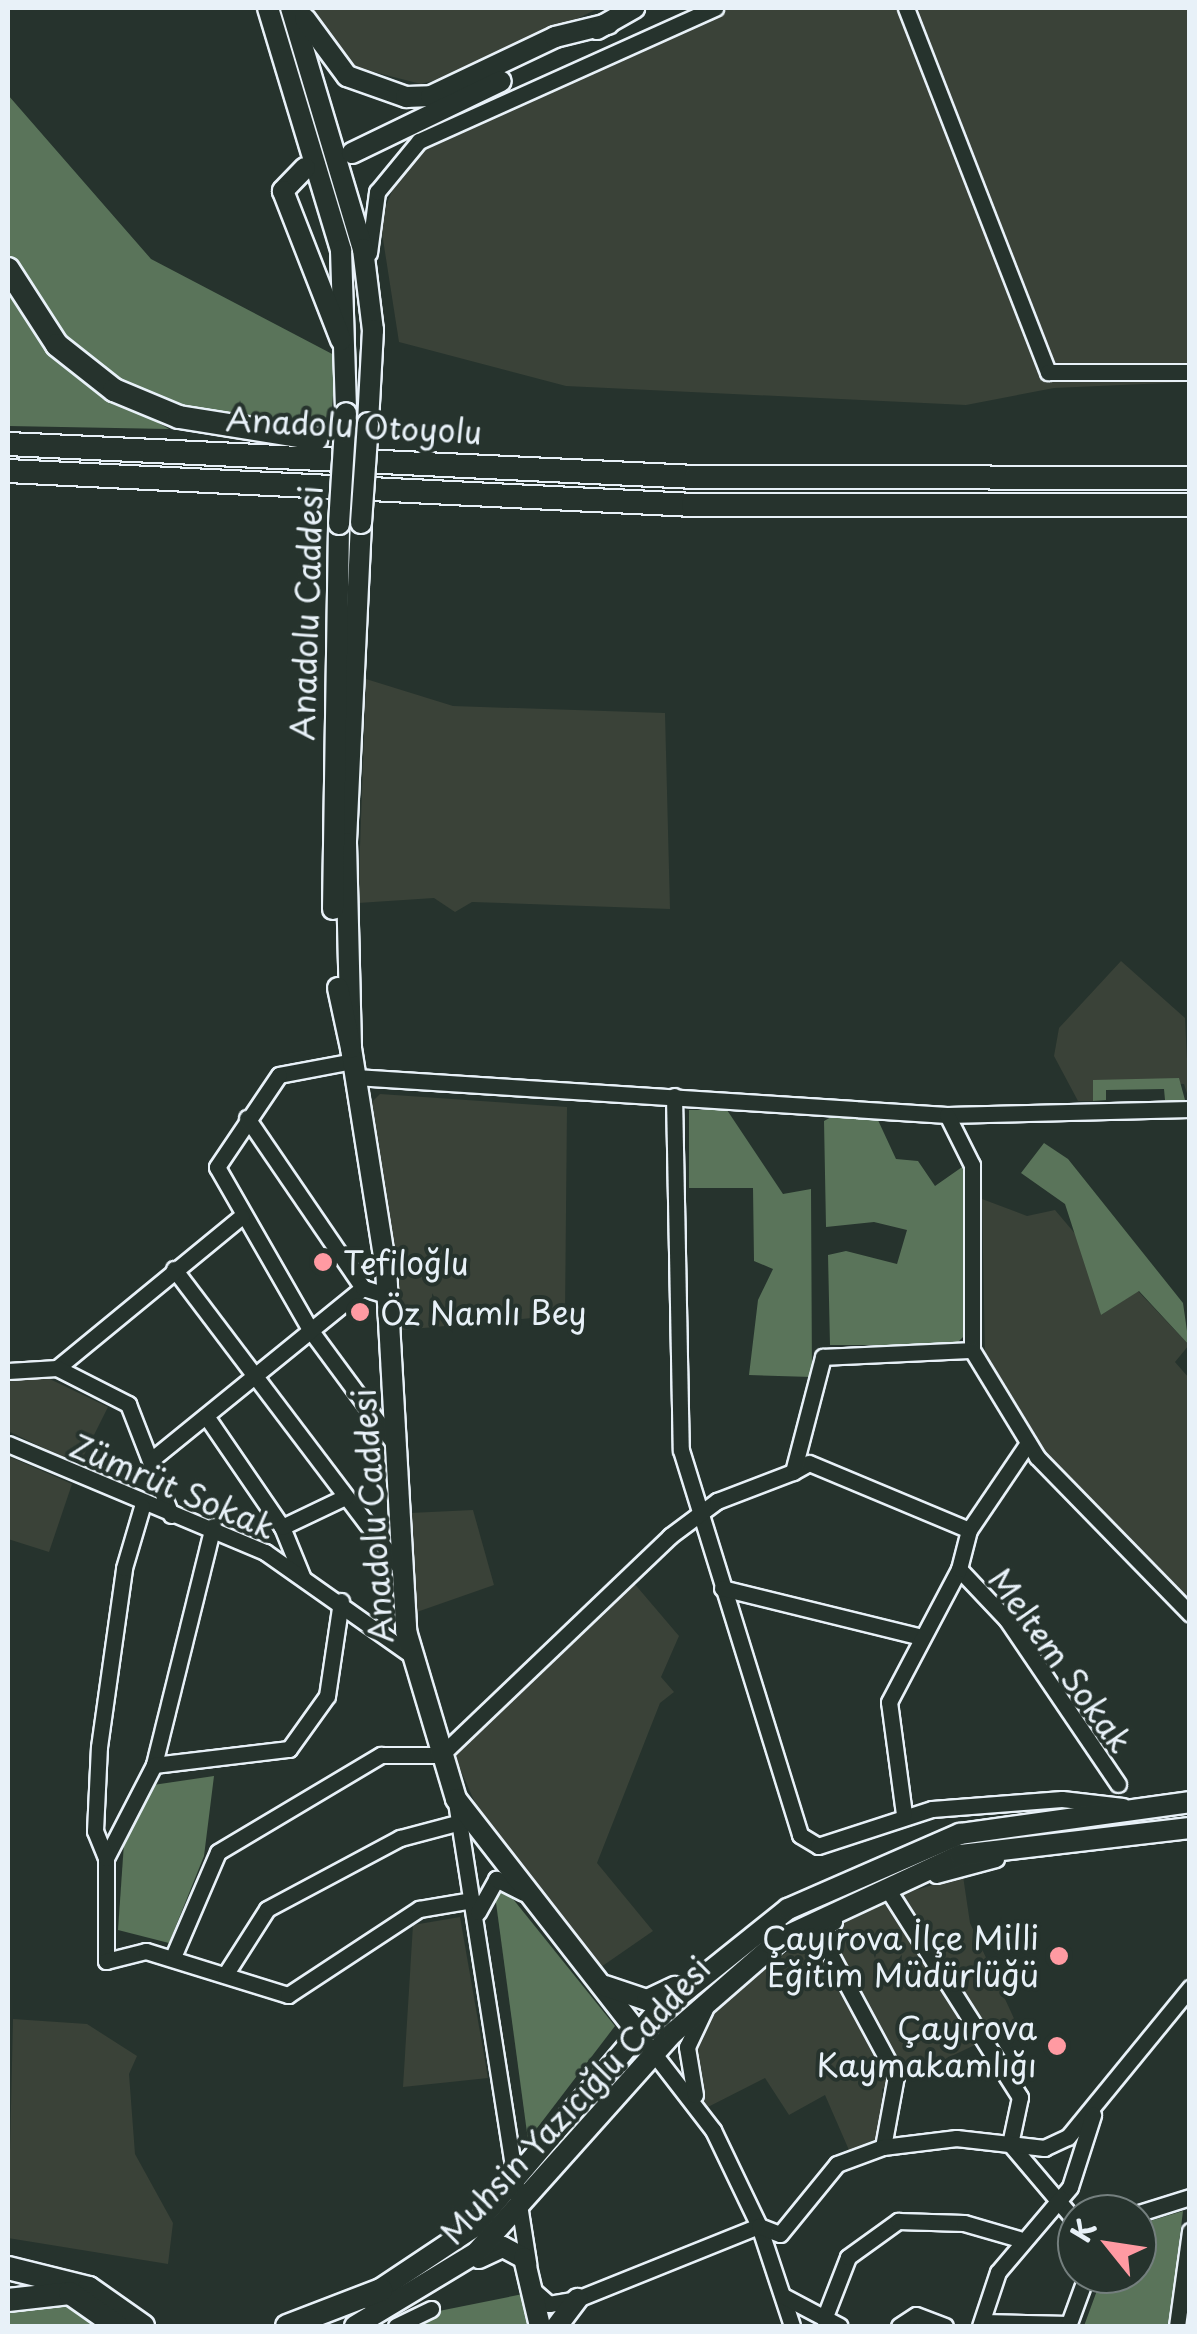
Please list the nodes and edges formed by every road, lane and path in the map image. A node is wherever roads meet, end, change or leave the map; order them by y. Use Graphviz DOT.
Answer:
graph roads {
  1 [pos="268,8"];
  2 [pos="291,8"];
  3 [pos="300,8"];
  4 [pos="634,8"];
  5 [pos="715,8"];
  6 [pos="906,8"];
  7 [pos="608,24"];
  8 [pos="352,154"];
  9 [pos="305,168"];
  10 [pos="8,269"];
  11 [pos="369,282"];
  12 [pos="348,365"];
  13 [pos="1190,372"];
  14 [pos="8,444"];
  15 [pos="488,465"];
  16 [pos="8,470"];
  17 [pos="146,472"];
  18 [pos="1190,478"];
  19 [pos="8,486"];
  20 [pos="1190,505"];
  21 [pos="353,1062"];
  22 [pos="674,1096"];
  23 [pos="1190,1109"];
  24 [pos="947,1115"];
  25 [pos="247,1118"];
  26 [pos="242,1216"];
  27 [pos="174,1269"];
  28 [pos="364,1288"];
  29 [pos="388,1296"];
  30 [pos="311,1330"];
  31 [pos="972,1350"];
  32 [pos="57,1368"];
  33 [pos="8,1371"];
  34 [pos="256,1375"];
  35 [pos="206,1416"];
  36 [pos="1028,1442"];
  37 [pos="8,1444"];
  38 [pos="397,1447"];
  39 [pos="151,1460"];
  40 [pos="793,1472"];
  41 [pos="345,1498"];
  42 [pos="142,1507"];
  43 [pos="171,1515"];
  44 [pos="700,1515"];
  45 [pos="212,1526"];
  46 [pos="282,1527"];
  47 [pos="969,1530"];
  48 [pos="959,1569"];
  49 [pos="403,1572"];
  50 [pos="302,1576"];
  51 [pos="722,1588"];
  52 [pos="340,1601"];
  53 [pos="1190,1614"];
  54 [pos="922,1637"];
  55 [pos="411,1655"];
  56 [pos="442,1755"];
  57 [pos="154,1765"];
  58 [pos="1118,1784"];
  59 [pos="456,1798"];
  60 [pos="1190,1802"];
  61 [pos="1140,1808"];
  62 [pos="904,1814"];
  63 [pos="460,1822"];
  64 [pos="1190,1828"];
  65 [pos="1122,1833"];
  66 [pos="106,1858"];
  67 [pos="523,1893"];
  68 [pos="890,1893"];
  69 [pos="472,1900"];
  70 [pos="477,1930"];
  71 [pos="746,1938"];
  72 [pos="174,1956"];
  73 [pos="226,1975"];
  74 [pos="595,1982"];
  75 [pos="1190,1988"];
  76 [pos="715,1992"];
  77 [pos="638,2033"];
  78 [pos="655,2053"];
  79 [pos="700,2108"];
  80 [pos="1093,2115"];
  81 [pos="512,2140"];
  82 [pos="1010,2144"];
  83 [pos="883,2147"];
  84 [pos="518,2181"];
  85 [pos="1190,2197"];
  86 [pos="747,2198"];
  87 [pos="1052,2204"];
  88 [pos="1157,2207"];
  89 [pos="1057,2208"];
  90 [pos="522,2210"];
  91 [pos="487,2214"];
  92 [pos="759,2226"];
  93 [pos="1190,2231"];
  94 [pos="732,2236"];
  95 [pos="1020,2239"];
  96 [pos="8,2268"];
  97 [pos="451,2274"];
  98 [pos="530,2278"];
  99 [pos="382,2290"];
  100 [pos="1080,2294"];
  101 [pos="783,2296"];
  102 [pos="578,2299"];
  103 [pos="8,2300"];
  104 [pos="431,2309"];
  105 [pos="824,2319"];
  106 [pos="982,2324"];
  107 [pos="1068,2325"];
  108 [pos="117,2326"];
  109 [pos="143,2326"];
  110 [pos="287,2326"];
  111 [pos="313,2326"];
  112 [pos="356,2326"];
  113 [pos="396,2326"];
  114 [pos="540,2326"];
  115 [pos="557,2326"];
  116 [pos="792,2326"];
  117 [pos="840,2326"];
  118 [pos="899,2326"];
  119 [pos="945,2326"];
  120 [pos="1178,2326"];
  1 -- 12 [label="main road, Anadolu Caddesi"];
  2 -- 11 [label="main road, Anadolu Caddesi"];
  3 -- 7 [label="main road"];
  4 -- 7 [label="main road"];
  5 -- 11 [label="street"];
  6 -- 13 [label="street"];
  7 -- 8 [label="main road"];
  9 -- 12 [label="main road"];
  10 -- 15 [label="highway"];
  11 -- 21 [label="main road, Anadolu Caddesi, bridge"];
  12 -- 21 [label="main road, Anadolu Caddesi, bridge"];
  14 -- 15 [label="highway, Anadolu Otoyolu"];
  15 -- 18 [label="highway, Anadolu Otoyolu"];
  16 -- 17 [label="highway, Anadolu Otoyolu"];
  17 -- 19 [label="highway"];
  17 -- 20 [label="highway, Anadolu Otoyolu"];
  21 -- 22 [label="street"];
  21 -- 25 [label="street"];
  21 -- 29 [label="main road, Anadolu Caddesi"];
  22 -- 24 [label="street"];
  22 -- 44 [label="street"];
  23 -- 24 [label="street"];
  24 -- 31 [label="street"];
  25 -- 26 [label="street"];
  25 -- 28 [label="street"];
  26 -- 27 [label="street"];
  26 -- 30 [label="street"];
  27 -- 32 [label="street"];
  27 -- 34 [label="street"];
  28 -- 29 [label="street"];
  28 -- 30 [label="street"];
  29 -- 38 [label="main road, Anadolu Caddesi"];
  30 -- 34 [label="street"];
  30 -- 38 [label="street"];
  31 -- 36 [label="street"];
  31 -- 40 [label="street"];
  32 -- 33 [label="street"];
  32 -- 39 [label="street"];
  34 -- 35 [label="street"];
  34 -- 41 [label="street"];
  35 -- 39 [label="street"];
  35 -- 46 [label="street"];
  36 -- 47 [label="street"];
  36 -- 53 [label="street"];
  37 -- 42 [label="street, Zümrüt Sokak"];
  38 -- 49 [label="main road, Anadolu Caddesi"];
  39 -- 43 [label="street"];
  40 -- 44 [label="street"];
  40 -- 47 [label="street"];
  41 -- 46 [label="street"];
  41 -- 49 [label="street"];
  42 -- 43 [label="street, Zümrüt Sokak"];
  42 -- 66 [label="street"];
  43 -- 45 [label="street, Zümrüt Sokak"];
  44 -- 51 [label="street"];
  44 -- 56 [label="street"];
  45 -- 50 [label="street, Zümrüt Sokak"];
  45 -- 57 [label="street"];
  46 -- 50 [label="street"];
  47 -- 48 [label="street"];
  48 -- 54 [label="street"];
  48 -- 58 [label="street, Meltem Sokak"];
  49 -- 55 [label="main road, Anadolu Caddesi"];
  50 -- 52 [label="street, Zümrüt Sokak"];
  51 -- 54 [label="street"];
  51 -- 62 [label="street"];
  52 -- 55 [label="street, Zümrüt Sokak"];
  52 -- 57 [label="street"];
  54 -- 62 [label="street"];
  55 -- 56 [label="main road, Anadolu Caddesi"];
  56 -- 59 [label="main road, Anadolu Caddesi"];
  56 -- 72 [label="street"];
  57 -- 66 [label="street"];
  59 -- 63 [label="street"];
  59 -- 67 [label="main road, Anadolu Caddesi"];
  60 -- 61 [label="main road, Muhsin Yazıcığlu Caddesi"];
  61 -- 62 [label="street"];
  61 -- 71 [label="main road, Muhsin Yazıcığlu Caddesi"];
  63 -- 69 [label="street"];
  63 -- 73 [label="street"];
  64 -- 65 [label="main road, Muhsin Yazıcığlu Caddesi"];
  65 -- 68 [label="street, Muhsin Yazıcığlu Caddesi"];
  65 -- 76 [label="main road, Muhsin Yazıcığlu Caddesi"];
  66 -- 72 [label="street"];
  67 -- 70 [label="street"];
  67 -- 74 [label="main road, Anadolu Caddesi"];
  68 -- 82 [label="street"];
  68 -- 83 [label="street, Muhsin Yazıcığlu Caddesi"];
  69 -- 70 [label="street"];
  69 -- 73 [label="street"];
  70 -- 81 [label="street"];
  71 -- 74 [label="main road"];
  71 -- 77 [label="main road, Muhsin Yazıcığlu Caddesi"];
  72 -- 73 [label="street"];
  74 -- 77 [label="main road, Anadolu Caddesi"];
  75 -- 80 [label="street"];
  76 -- 78 [label="main road, Muhsin Yazıcığlu Caddesi"];
  76 -- 79 [label="street"];
  77 -- 78 [label="street"];
  77 -- 84 [label="main road, Muhsin Yazıcığlu Caddesi"];
  78 -- 79 [label="street"];
  78 -- 90 [label="main road, Muhsin Yazıcığlu Caddesi"];
  79 -- 86 [label="street"];
  80 -- 82 [label="street"];
  80 -- 87 [label="street"];
  81 -- 84 [label="street"];
  81 -- 91 [label="street"];
  82 -- 83 [label="street"];
  82 -- 87 [label="street"];
  83 -- 92 [label="street"];
  84 -- 90 [label="street"];
  84 -- 91 [label="main road, Muhsin Yazıcığlu Caddesi"];
  85 -- 88 [label="street"];
  86 -- 92 [label="street"];
  86 -- 94 [label="street"];
  87 -- 89 [label="street"];
  87 -- 95 [label="street"];
  90 -- 97 [label="main road, Muhsin Yazıcığlu Caddesi"];
  90 -- 98 [label="street"];
  91 -- 99 [label="main road, Muhsin Yazıcığlu Caddesi"];
  92 -- 94 [label="street"];
  92 -- 101 [label="street"];
  93 -- 120 [label="street"];
  94 -- 102 [label="street"];
  95 -- 105 [label="street"];
  95 -- 106 [label="street"];
  96 -- 109 [label="highway"];
  97 -- 98 [label="main road"];
  97 -- 112 [label="main road, Muhsin Yazıcığlu Caddesi"];
  98 -- 102 [label="street"];
  98 -- 114 [label="main road"];
  99 -- 110 [label="highway"];
  99 -- 111 [label="main road, Muhsin Yazıcığlu Caddesi"];
  100 -- 107 [label="street"];
  101 -- 105 [label="street"];
  101 -- 116 [label="street"];
  102 -- 115 [label="main road"];
  103 -- 108 [label="highway"];
  104 -- 113 [label="street"];
  105 -- 117 [label="street"];
  106 -- 107 [label="street"];
  118 -- 119 [label="street"];
}
